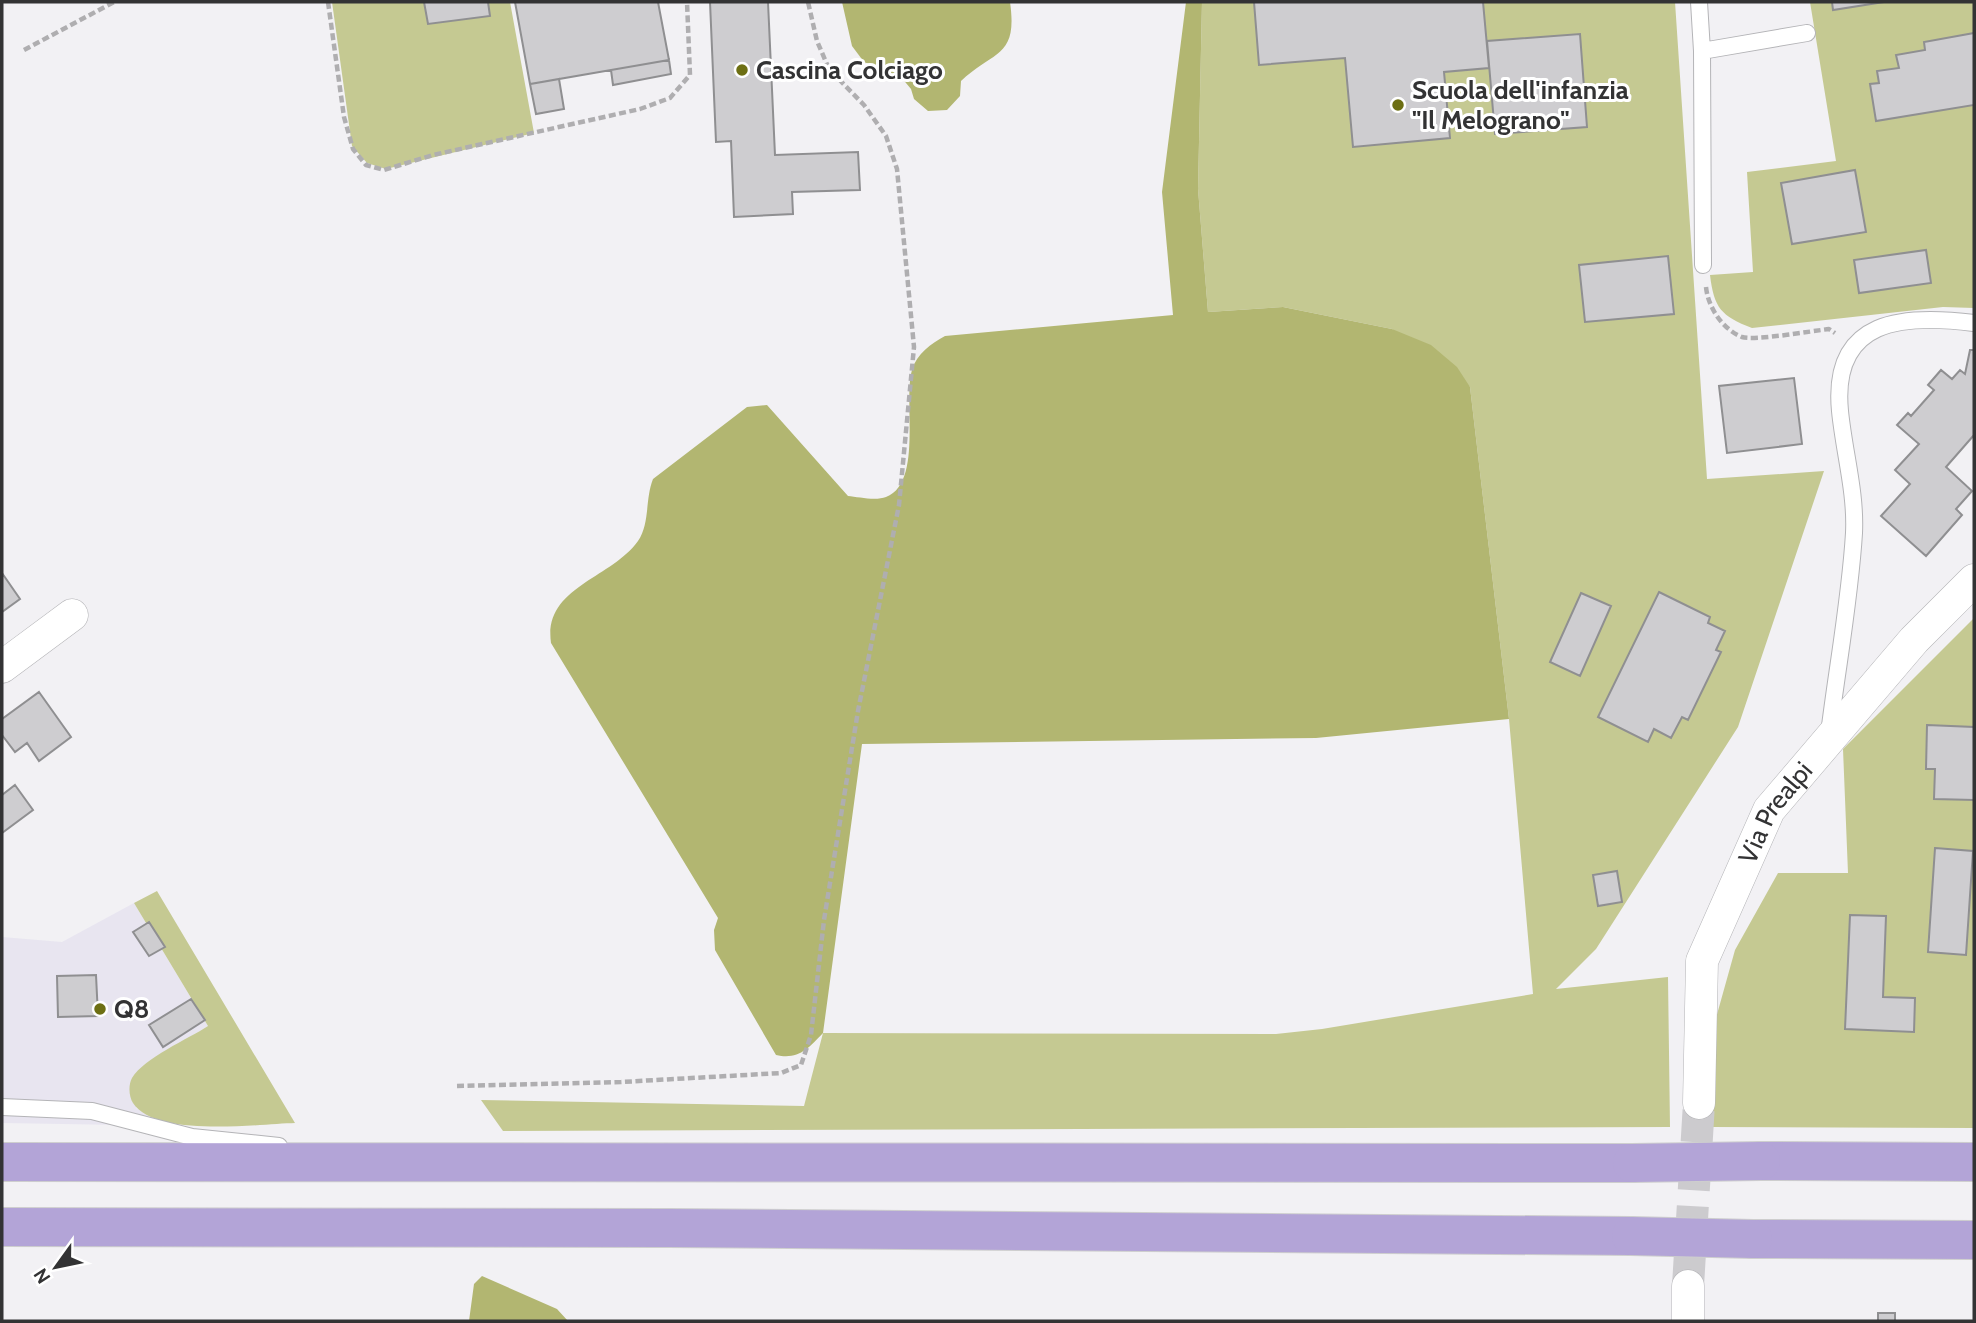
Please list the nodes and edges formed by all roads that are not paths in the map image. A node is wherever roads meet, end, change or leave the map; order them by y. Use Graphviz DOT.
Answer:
graph roads {
  1 [pos="1699,2"];
  2 [pos="1807,33"];
  3 [pos="1702,51"];
  4 [pos="1703,265"];
  5 [pos="1974,323"];
  6 [pos="1974,580"];
  7 [pos="72,615"];
  8 [pos="2,667"];
  9 [pos="1828,742"];
  10 [pos="1699,1103"];
  11 [pos="2,1107"];
  12 [pos="2,1162"];
  13 [pos="1974,1162"];
  14 [pos="371,1163"];
  15 [pos="2,1227"];
  16 [pos="1974,1240"];
  17 [pos="1688,1286"];
  18 [pos="1688,1321"];
  1 -- 3 [label="lane"];
  2 -- 3 [label="lane"];
  3 -- 4 [label="lane"];
  5 -- 9 [label="lane"];
  6 -- 9 [label="street, Via Prealpi"];
  7 -- 8 [label="street"];
  9 -- 10 [label="street, Via Prealpi"];
  11 -- 14 [label="lane"];
  12 -- 14 [label="highway"];
  13 -- 14 [label="highway, bridge"];
  15 -- 16 [label="highway, bridge"];
  17 -- 18 [label="street"];
}
